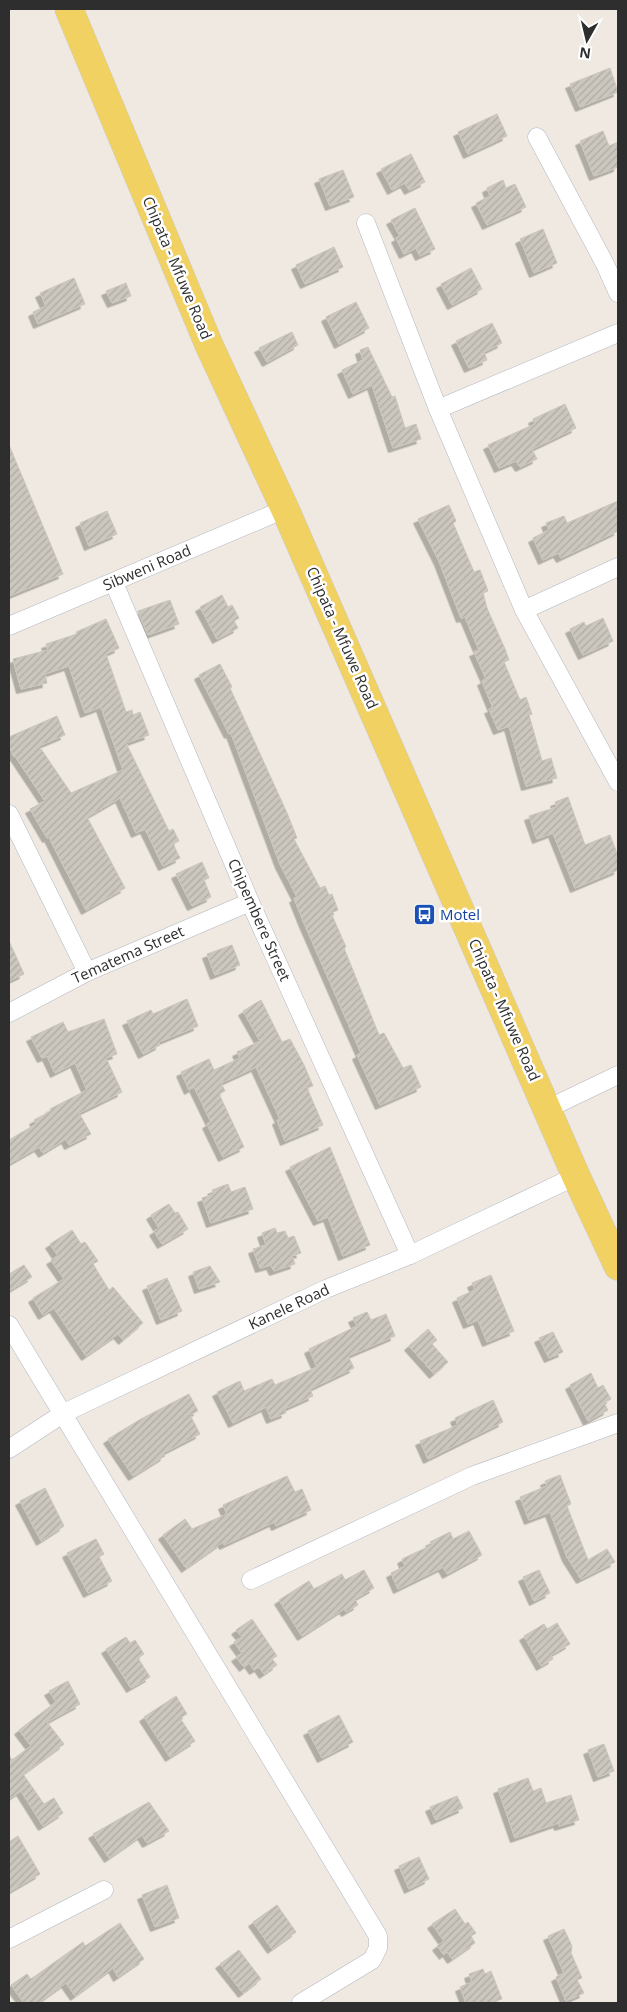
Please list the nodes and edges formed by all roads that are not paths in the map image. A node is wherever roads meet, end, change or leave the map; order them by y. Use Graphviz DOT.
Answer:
graph roads {
  1 [pos="69,9"];
  2 [pos="537,138"];
  3 [pos="366,223"];
  4 [pos="618,293"];
  5 [pos="618,333"];
  6 [pos="438,409"];
  7 [pos="285,508"];
  8 [pos="618,567"];
  9 [pos="114,583"];
  10 [pos="524,610"];
  11 [pos="9,626"];
  12 [pos="618,782"];
  13 [pos="9,814"];
  14 [pos="250,902"];
  15 [pos="87,972"];
  16 [pos="9,1012"];
  17 [pos="618,1074"];
  18 [pos="547,1109"];
  19 [pos="576,1176"];
  20 [pos="410,1255"];
  21 [pos="618,1266"];
  22 [pos="9,1325"];
  23 [pos="64,1413"];
  24 [pos="618,1423"];
  25 [pos="9,1448"];
  26 [pos="251,1580"];
  27 [pos="104,1890"];
  28 [pos="9,1939"];
  29 [pos="301,2003"];
  1 -- 7 [label="main road, Chipata - Mfuwe Road"];
  2 -- 4 [label="street"];
  3 -- 6 [label="street"];
  5 -- 6 [label="street"];
  6 -- 10 [label="street"];
  7 -- 9 [label="street, Sibweni Road"];
  7 -- 18 [label="main road, Chipata - Mfuwe Road"];
  8 -- 10 [label="street"];
  9 -- 11 [label="street, Sibweni Road"];
  9 -- 14 [label="street, Chipembere Street"];
  10 -- 12 [label="street"];
  13 -- 15 [label="street"];
  14 -- 15 [label="street, Tematema Street"];
  14 -- 20 [label="street, Chipembere Street"];
  15 -- 16 [label="street, Tematema Street"];
  17 -- 18 [label="street"];
  18 -- 19 [label="main road, Chipata - Mfuwe Road"];
  19 -- 20 [label="street, Kanele Road"];
  19 -- 21 [label="main road, Chipata - Mfuwe Road"];
  20 -- 23 [label="street, Kanele Road"];
  22 -- 23 [label="street"];
  23 -- 25 [label="street, Kanele Road"];
  23 -- 29 [label="street"];
  24 -- 26 [label="street"];
  27 -- 28 [label="street"];
}
